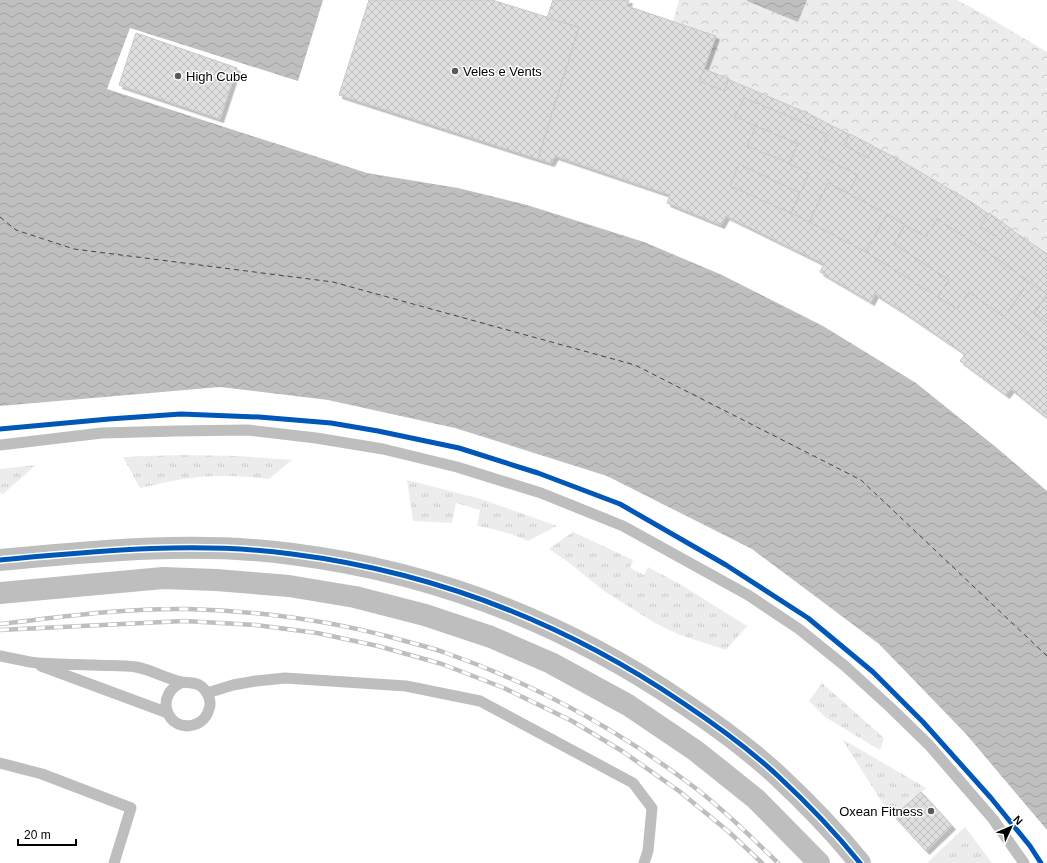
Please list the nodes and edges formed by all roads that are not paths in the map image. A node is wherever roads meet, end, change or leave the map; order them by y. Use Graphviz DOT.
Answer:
graph roads {
  1 [pos="0,445"];
  2 [pos="0,560"];
  3 [pos="0,593"];
  4 [pos="0,656"];
  5 [pos="31,662"];
  6 [pos="184,682"];
  7 [pos="207,693"];
  8 [pos="168,713"];
  9 [pos="0,763"];
  10 [pos="114,863"];
  11 [pos="644,863"];
  12 [pos="819,863"];
  13 [pos="860,863"];
  14 [pos="1024,863"];
  1 -- 14 [label="lane"];
  2 -- 13 [label="street"];
  3 -- 12 [label="street"];
  4 -- 5 [label="lane"];
  5 -- 6 [label="lane"];
  5 -- 8 [label="lane"];
  6 -- 7 [label="lane"];
  6 -- 8 [label="lane"];
  7 -- 8 [label="lane"];
  7 -- 11 [label="lane"];
  9 -- 10 [label="lane"];
}
